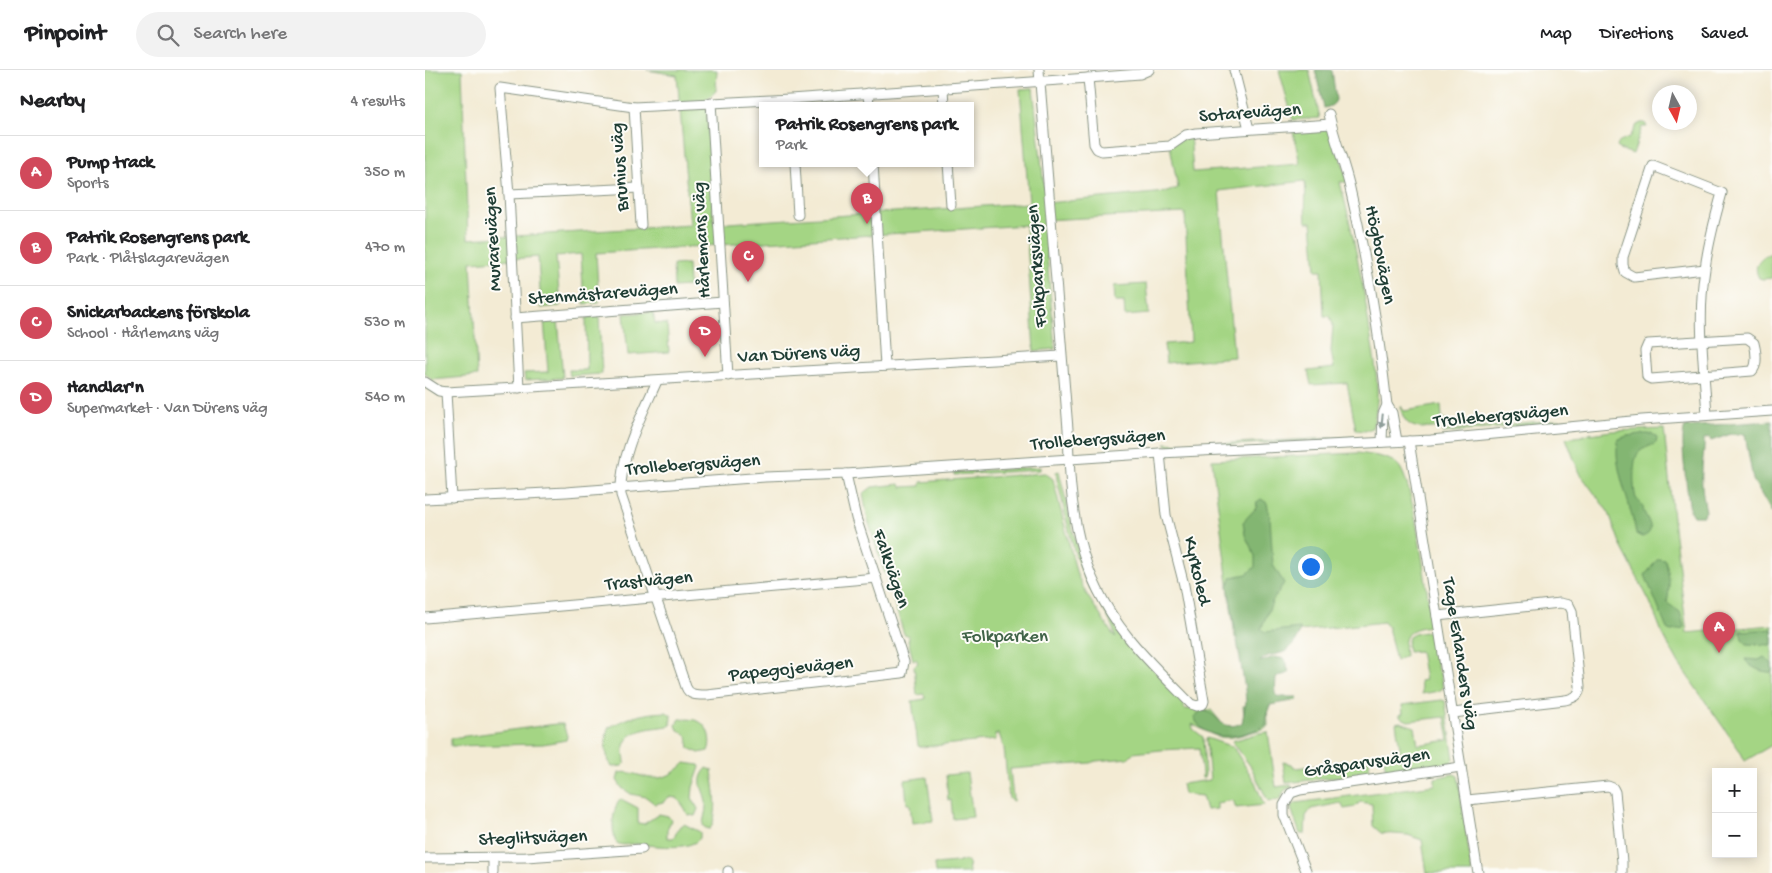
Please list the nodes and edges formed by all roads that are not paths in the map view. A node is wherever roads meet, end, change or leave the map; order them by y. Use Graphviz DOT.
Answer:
graph roads {
  1 [pos="1039,70"];
  2 [pos="1149,70"];
  3 [pos="1234,70"];
  4 [pos="1088,78"];
  5 [pos="1040,81"];
  6 [pos="943,88"];
  7 [pos="869,93"];
  8 [pos="711,102"];
  9 [pos="791,102"];
  10 [pos="869,102"];
  11 [pos="944,102"];
  12 [pos="634,106"];
  13 [pos="1329,114"];
  14 [pos="1331,124"];
  15 [pos="1249,130"];
  16 [pos="795,167"];
  17 [pos="873,167"];
  18 [pos="948,167"];
  19 [pos="639,188"];
  20 [pos="509,194"];
  21 [pos="951,206"];
  22 [pos="798,215"];
  23 [pos="641,225"];
  24 [pos="1705,269"];
  25 [pos="723,302"];
  26 [pos="515,318"];
  27 [pos="1702,340"];
  28 [pos="1061,356"];
  29 [pos="885,366"];
  30 [pos="1704,374"];
  31 [pos="728,376"];
  32 [pos="657,381"];
  33 [pos="425,382"];
  34 [pos="519,388"];
  35 [pos="448,392"];
  36 [pos="1387,405"];
  37 [pos="1772,411"];
  38 [pos="1707,415"];
  39 [pos="1397,441"];
  40 [pos="1409,441"];
  41 [pos="1382,442"];
  42 [pos="1161,452"];
  43 [pos="1069,459"];
  44 [pos="846,474"];
  45 [pos="621,488"];
  46 [pos="452,498"];
  47 [pos="425,499"];
  48 [pos="876,578"];
  49 [pos="657,597"];
  50 [pos="1437,616"];
  51 [pos="425,618"];
  52 [pos="902,673"];
  53 [pos="1203,697"];
  54 [pos="1453,713"];
  55 [pos="1461,767"];
  56 [pos="1467,800"];
  57 [pos="642,849"];
  58 [pos="425,858"];
  59 [pos="493,858"];
  60 [pos="493,873"];
  61 [pos="1307,873"];
  62 [pos="1478,873"];
  63 [pos="1622,873"];
  1 -- 5 [label="street, Folkparksvägen"];
  2 -- 4 [label="street"];
  3 -- 15 [label="street"];
  4 -- 5 [label="street"];
  4 -- 15 [label="street, Sotarevägen"];
  5 -- 6 [label="street"];
  5 -- 28 [label="street, Folkparksvägen"];
  6 -- 7 [label="street"];
  6 -- 11 [label="street"];
  7 -- 9 [label="street"];
  7 -- 10 [label="street"];
  8 -- 9 [label="street"];
  8 -- 12 [label="street"];
  8 -- 25 [label="street, Hårlemans väg"];
  12 -- 19 [label="street, Brunius väg"];
  12 -- 20 [label="street, Murarevägen"];
  13 -- 14 [label="street, Högbovägen"];
  14 -- 15 [label="street, Sotarevägen"];
  14 -- 36 [label="street, Högbovägen"];
  16 -- 22 [label="street"];
  17 -- 29 [label="street"];
  18 -- 21 [label="street"];
  19 -- 20 [label="street"];
  19 -- 23 [label="street, Brunius väg"];
  20 -- 26 [label="street, Murarevägen"];
  24 -- 24 [label="street"];
  24 -- 27 [label="street"];
  25 -- 26 [label="street, Stenmästarevägen"];
  25 -- 31 [label="street, Hårlemans väg"];
  26 -- 34 [label="street, Murarevägen"];
  27 -- 30 [label="street"];
  27 -- 30 [label="street"];
  27 -- 30 [label="street"];
  28 -- 29 [label="street, Van Dürens väg"];
  28 -- 43 [label="street, Folkparksvägen"];
  29 -- 31 [label="street, Van Dürens väg"];
  30 -- 38 [label="street"];
  31 -- 32 [label="street, Van Dürens väg"];
  32 -- 34 [label="street, Van Dürens väg"];
  32 -- 45 [label="street"];
  33 -- 35 [label="street"];
  34 -- 35 [label="street, Van Dürens väg"];
  35 -- 46 [label="street"];
  36 -- 39 [label="street, Högbovägen"];
  36 -- 41 [label="street, Högbovägen, one-way"];
  37 -- 38 [label="street, Trollebergsvägen"];
  38 -- 40 [label="street, Trollebergsvägen"];
  39 -- 40 [label="street, Trollebergsvägen"];
  39 -- 41 [label="street, Trollebergsvägen"];
  40 -- 50 [label="street, Tage Erlanders väg"];
  41 -- 42 [label="street, Trollebergsvägen"];
  42 -- 43 [label="street, Trollebergsvägen"];
  42 -- 53 [label="street, Kyrkoled"];
  43 -- 44 [label="street, Trollebergsvägen"];
  43 -- 53 [label="street, Folkparksvägen"];
  44 -- 45 [label="street, Trollebergsvägen"];
  44 -- 48 [label="street, Falkvägen"];
  45 -- 46 [label="street, Trollebergsvägen"];
  45 -- 49 [label="street"];
  46 -- 47 [label="street, Trollebergsvägen"];
  48 -- 49 [label="street, Trastvägen"];
  48 -- 52 [label="street, Falkvägen"];
  49 -- 51 [label="street, Trastvägen"];
  49 -- 52 [label="street, Papegojevägen"];
  50 -- 54 [label="street, Tage Erlanders väg"];
  50 -- 54 [label="street"];
  54 -- 55 [label="street, Tage Erlanders väg"];
  55 -- 56 [label="street, Tage Erlanders väg"];
  55 -- 61 [label="street, Gråsparvsvägen"];
  56 -- 62 [label="street, Tage Erlanders väg"];
  56 -- 63 [label="street"];
  57 -- 59 [label="street, Steglitsvägen"];
  58 -- 59 [label="street, Steglitsvägen"];
  59 -- 60 [label="street"];
}
